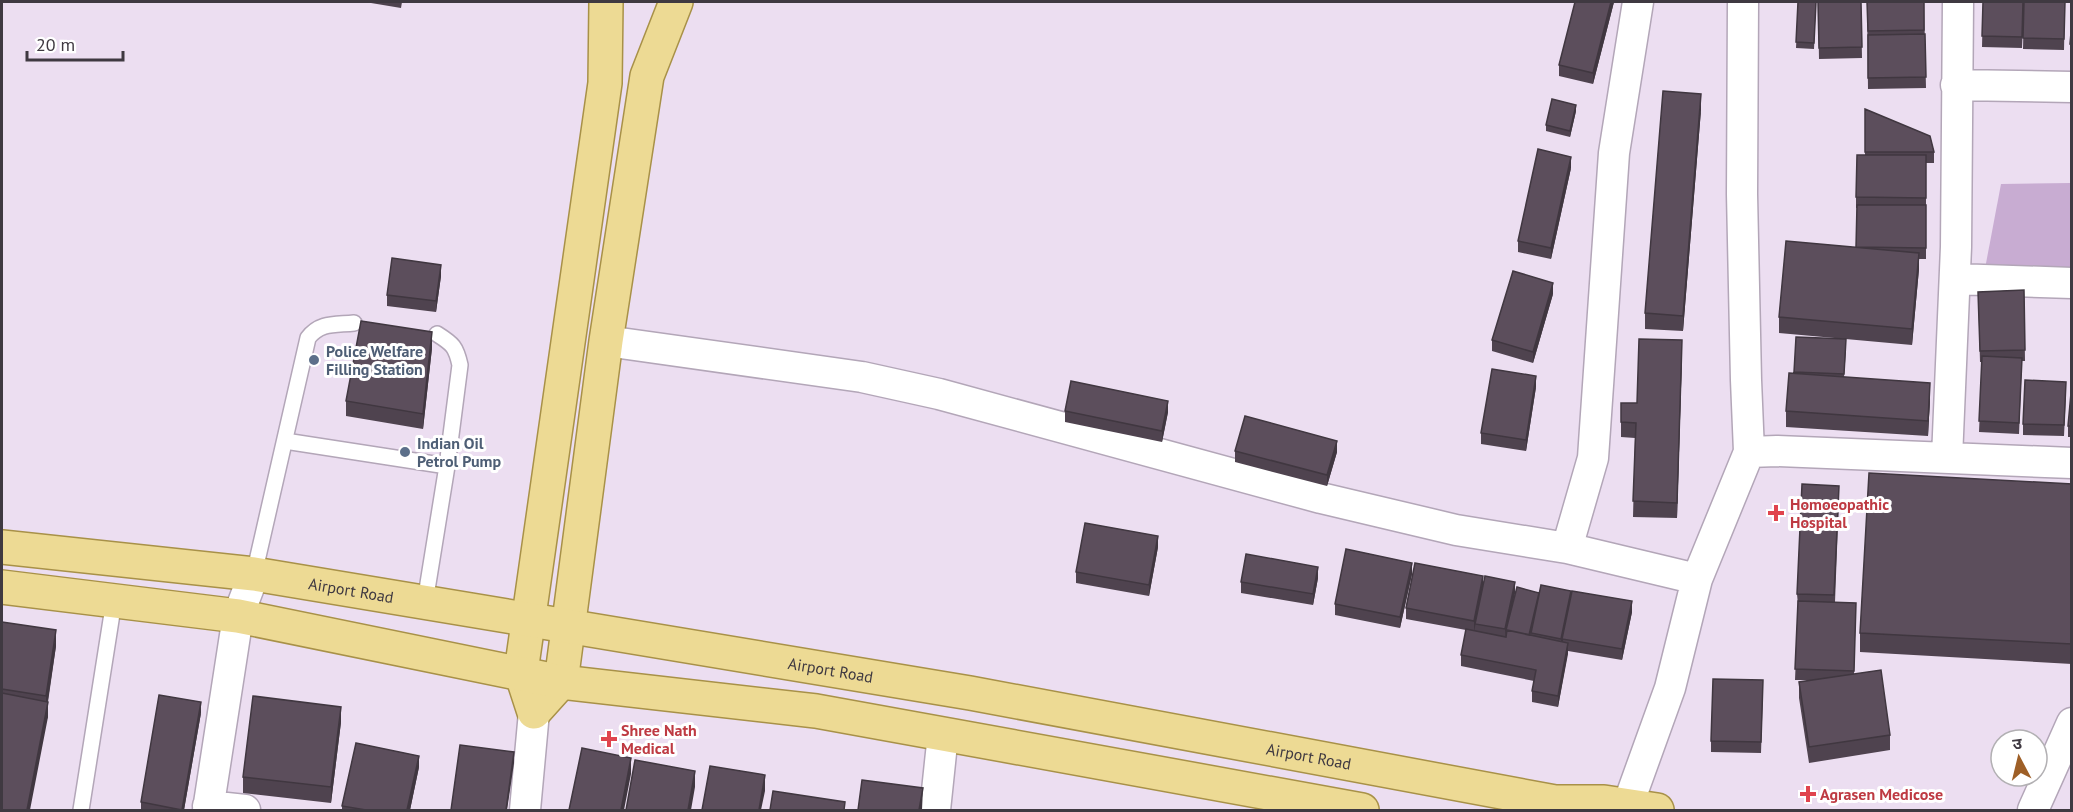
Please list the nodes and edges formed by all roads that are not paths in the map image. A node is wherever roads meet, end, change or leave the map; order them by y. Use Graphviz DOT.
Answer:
graph roads {
  1 [pos="606,2"];
  2 [pos="676,2"];
  3 [pos="1638,2"];
  4 [pos="1743,2"];
  5 [pos="1958,2"];
  6 [pos="1956,85"];
  7 [pos="2072,87"];
  8 [pos="1955,279"];
  9 [pos="2072,283"];
  10 [pos="354,324"];
  11 [pos="437,334"];
  12 [pos="606,341"];
  13 [pos="285,441"];
  14 [pos="1749,452"];
  15 [pos="1947,458"];
  16 [pos="2072,463"];
  17 [pos="447,466"];
  18 [pos="2,547"];
  19 [pos="1567,548"];
  20 [pos="254,574"];
  21 [pos="1697,579"];
  22 [pos="2,587"];
  23 [pos="114,601"];
  24 [pos="425,602"];
  25 [pos="238,616"];
  26 [pos="528,619"];
  27 [pos="567,626"];
  28 [pos="521,672"];
  29 [pos="561,682"];
  30 [pos="534,712"];
  31 [pos="2072,723"];
  32 [pos="943,734"];
  33 [pos="208,808"];
  34 [pos="1637,809"];
  35 [pos="81,810"];
  36 [pos="245,810"];
  37 [pos="525,810"];
  38 [pos="935,810"];
  39 [pos="1362,810"];
  40 [pos="2033,810"];
  1 -- 26 [label="main road"];
  2 -- 12 [label="main road"];
  3 -- 19 [label="street"];
  4 -- 14 [label="street"];
  5 -- 6 [label="street"];
  6 -- 7 [label="street"];
  6 -- 8 [label="street"];
  8 -- 9 [label="street"];
  8 -- 15 [label="street"];
  10 -- 13 [label="lane"];
  11 -- 17 [label="lane"];
  12 -- 19 [label="street"];
  12 -- 27 [label="main road"];
  13 -- 17 [label="lane"];
  13 -- 20 [label="lane"];
  14 -- 15 [label="street"];
  14 -- 21 [label="street"];
  15 -- 16 [label="street"];
  17 -- 24 [label="lane"];
  18 -- 20 [label="main road, Airport Road"];
  19 -- 21 [label="street"];
  20 -- 24 [label="main road, Airport Road"];
  20 -- 25 [label="street"];
  21 -- 34 [label="street"];
  22 -- 23 [label="main road"];
  23 -- 25 [label="main road"];
  23 -- 35 [label="lane"];
  24 -- 26 [label="main road, Airport Road"];
  25 -- 28 [label="main road"];
  25 -- 33 [label="street"];
  26 -- 27 [label="main road, Airport Road"];
  26 -- 28 [label="main road"];
  27 -- 29 [label="main road"];
  27 -- 34 [label="main road, Airport Road"];
  28 -- 29 [label="main road"];
  28 -- 30 [label="main road"];
  29 -- 30 [label="main road"];
  29 -- 32 [label="main road"];
  30 -- 37 [label="street"];
  31 -- 40 [label="street"];
  32 -- 38 [label="street"];
  32 -- 39 [label="main road"];
  33 -- 36 [label="street"];
}
